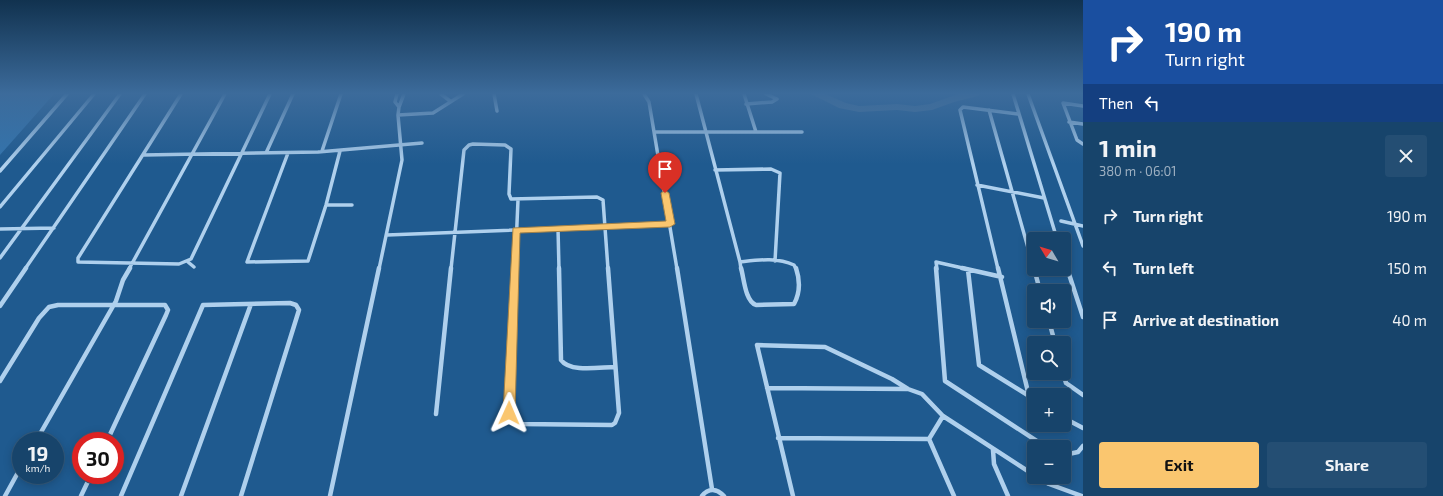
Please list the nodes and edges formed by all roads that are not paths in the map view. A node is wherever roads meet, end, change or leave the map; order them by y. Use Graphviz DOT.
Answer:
graph roads {
  1 [pos="47,117"];
  2 [pos="75,117"];
  3 [pos="103,117"];
  4 [pos="129,117"];
  5 [pos="167,117"];
  6 [pos="212,117"];
  7 [pos="259,117"];
  8 [pos="282,117"];
  9 [pos="333,117"];
  10 [pos="398,117"];
  11 [pos="652,117"];
  12 [pos="701,117"];
  13 [pos="751,117"];
  14 [pos="962,117"];
  15 [pos="991,117"];
  16 [pos="1019,117"];
  17 [pos="1036,117"];
  18 [pos="1067,117"];
  19 [pos="1069,122"];
  20 [pos="1083,124"];
  21 [pos="654,132"];
  22 [pos="705,132"];
  23 [pos="756,132"];
  24 [pos="802,132"];
  25 [pos="422,143"];
  26 [pos="1083,144"];
  27 [pos="401,146"];
  28 [pos="322,151"];
  29 [pos="340,151"];
  30 [pos="266,153"];
  31 [pos="288,153"];
  32 [pos="192,154"];
  33 [pos="242,154"];
  34 [pos="143,155"];
  35 [pos="715,170"];
  36 [pos="0,171"];
  37 [pos="977,185"];
  38 [pos="1011,191"];
  39 [pos="1044,198"];
  40 [pos="518,200"];
  41 [pos="326,205"];
  42 [pos="352,205"];
  43 [pos="0,207"];
  44 [pos="1061,221"];
  45 [pos="670,224"];
  46 [pos="1075,224"];
  47 [pos="605,226"];
  48 [pos="1083,226"];
  49 [pos="22,228"];
  50 [pos="54,228"];
  51 [pos="558,228"];
  52 [pos="0,229"];
  53 [pos="516,230"];
  54 [pos="455,232"];
  55 [pos="1055,232"];
  56 [pos="387,235"];
  57 [pos="1083,246"];
  58 [pos="0,258"];
  59 [pos="775,261"];
  60 [pos="188,262"];
  61 [pos="739,262"];
  62 [pos="133,264"];
  63 [pos="194,267"];
  64 [pos="968,270"];
  65 [pos="1069,276"];
  66 [pos="1002,277"];
  67 [pos="1038,284"];
  68 [pos="252,304"];
  69 [pos="113,305"];
  70 [pos="0,306"];
  71 [pos="1083,317"];
  72 [pos="615,367"];
  73 [pos="1065,380"];
  74 [pos="0,381"];
  75 [pos="767,388"];
  76 [pos="1030,388"];
  77 [pos="908,389"];
  78 [pos="1027,395"];
  79 [pos="1083,395"];
  80 [pos="436,414"];
  81 [pos="943,416"];
  82 [pos="1071,422"];
  83 [pos="1083,428"];
  84 [pos="41,432"];
  85 [pos="111,432"];
  86 [pos="778,438"];
  87 [pos="929,439"];
  88 [pos="1035,440"];
  89 [pos="1083,446"];
  90 [pos="993,450"];
  91 [pos="1071,454"];
  92 [pos="1027,471"];
  93 [pos="12,483"];
  94 [pos="87,484"];
  95 [pos="1049,484"];
  96 [pos="712,489"];
  97 [pos="5,496"];
  98 [pos="81,496"];
  99 [pos="121,496"];
  100 [pos="181,496"];
  101 [pos="241,496"];
  102 [pos="330,496"];
  103 [pos="702,496"];
  104 [pos="724,496"];
  105 [pos="794,496"];
  106 [pos="954,496"];
  107 [pos="1008,496"];
  108 [pos="1082,496"];
  1 -- 36 [label="street"];
  2 -- 43 [label="street"];
  3 -- 49 [label="street"];
  4 -- 50 [label="street"];
  5 -- 34 [label="street"];
  6 -- 32 [label="street"];
  7 -- 33 [label="street"];
  8 -- 30 [label="street"];
  9 -- 28 [label="street"];
  10 -- 27 [label="street"];
  11 -- 21 [label="street"];
  12 -- 22 [label="street"];
  13 -- 23 [label="street"];
  14 -- 37 [label="street"];
  15 -- 38 [label="street"];
  16 -- 39 [label="street"];
  17 -- 46 [label="street"];
  18 -- 19 [label="street"];
  19 -- 20 [label="street"];
  19 -- 26 [label="street"];
  21 -- 22 [label="street"];
  21 -- 45 [label="street"];
  22 -- 23 [label="street"];
  22 -- 35 [label="street"];
  23 -- 24 [label="street"];
  25 -- 27 [label="street"];
  27 -- 29 [label="street"];
  27 -- 56 [label="street"];
  28 -- 29 [label="street"];
  28 -- 31 [label="street"];
  29 -- 41 [label="street"];
  30 -- 31 [label="street"];
  30 -- 33 [label="street"];
  31 -- 41 [label="street"];
  32 -- 33 [label="street"];
  32 -- 34 [label="street"];
  32 -- 62 [label="street"];
  33 -- 60 [label="street"];
  34 -- 62 [label="street"];
  35 -- 59 [label="street"];
  35 -- 61 [label="street"];
  37 -- 38 [label="street"];
  37 -- 66 [label="street"];
  38 -- 39 [label="street"];
  38 -- 67 [label="street"];
  39 -- 55 [label="street"];
  40 -- 47 [label="street"];
  40 -- 53 [label="street"];
  40 -- 54 [label="street"];
  41 -- 42 [label="street"];
  44 -- 46 [label="street"];
  45 -- 47 [label="street"];
  45 -- 96 [label="street"];
  46 -- 48 [label="street"];
  46 -- 57 [label="street"];
  47 -- 51 [label="street"];
  47 -- 72 [label="street"];
  49 -- 50 [label="street"];
  49 -- 52 [label="street"];
  49 -- 58 [label="street"];
  50 -- 70 [label="street"];
  51 -- 53 [label="street"];
  51 -- 72 [label="street"];
  53 -- 54 [label="street"];
  53 -- 72 [label="street"];
  54 -- 56 [label="street"];
  54 -- 80 [label="street"];
  56 -- 102 [label="street"];
  59 -- 61 [label="street"];
  59 -- 61 [label="street"];
  60 -- 62 [label="street"];
  60 -- 63 [label="street"];
  62 -- 69 [label="street"];
  64 -- 66 [label="street"];
  64 -- 78 [label="street"];
  64 -- 88 [label="street"];
  65 -- 71 [label="street"];
  66 -- 76 [label="street"];
  68 -- 99 [label="street"];
  68 -- 100 [label="street"];
  68 -- 101 [label="street"];
  69 -- 74 [label="street"];
  69 -- 84 [label="street"];
  69 -- 85 [label="street"];
  73 -- 79 [label="street"];
  75 -- 77 [label="street"];
  75 -- 77 [label="street"];
  75 -- 86 [label="street"];
  77 -- 81 [label="street"];
  81 -- 87 [label="street"];
  81 -- 90 [label="street"];
  82 -- 83 [label="street"];
  86 -- 87 [label="street"];
  86 -- 105 [label="street"];
  87 -- 106 [label="street"];
  89 -- 91 [label="street"];
  90 -- 92 [label="street"];
  90 -- 107 [label="street"];
  93 -- 97 [label="street"];
  94 -- 98 [label="street"];
  95 -- 108 [label="street"];
  96 -- 103 [label="street"];
  96 -- 104 [label="street"];
}
